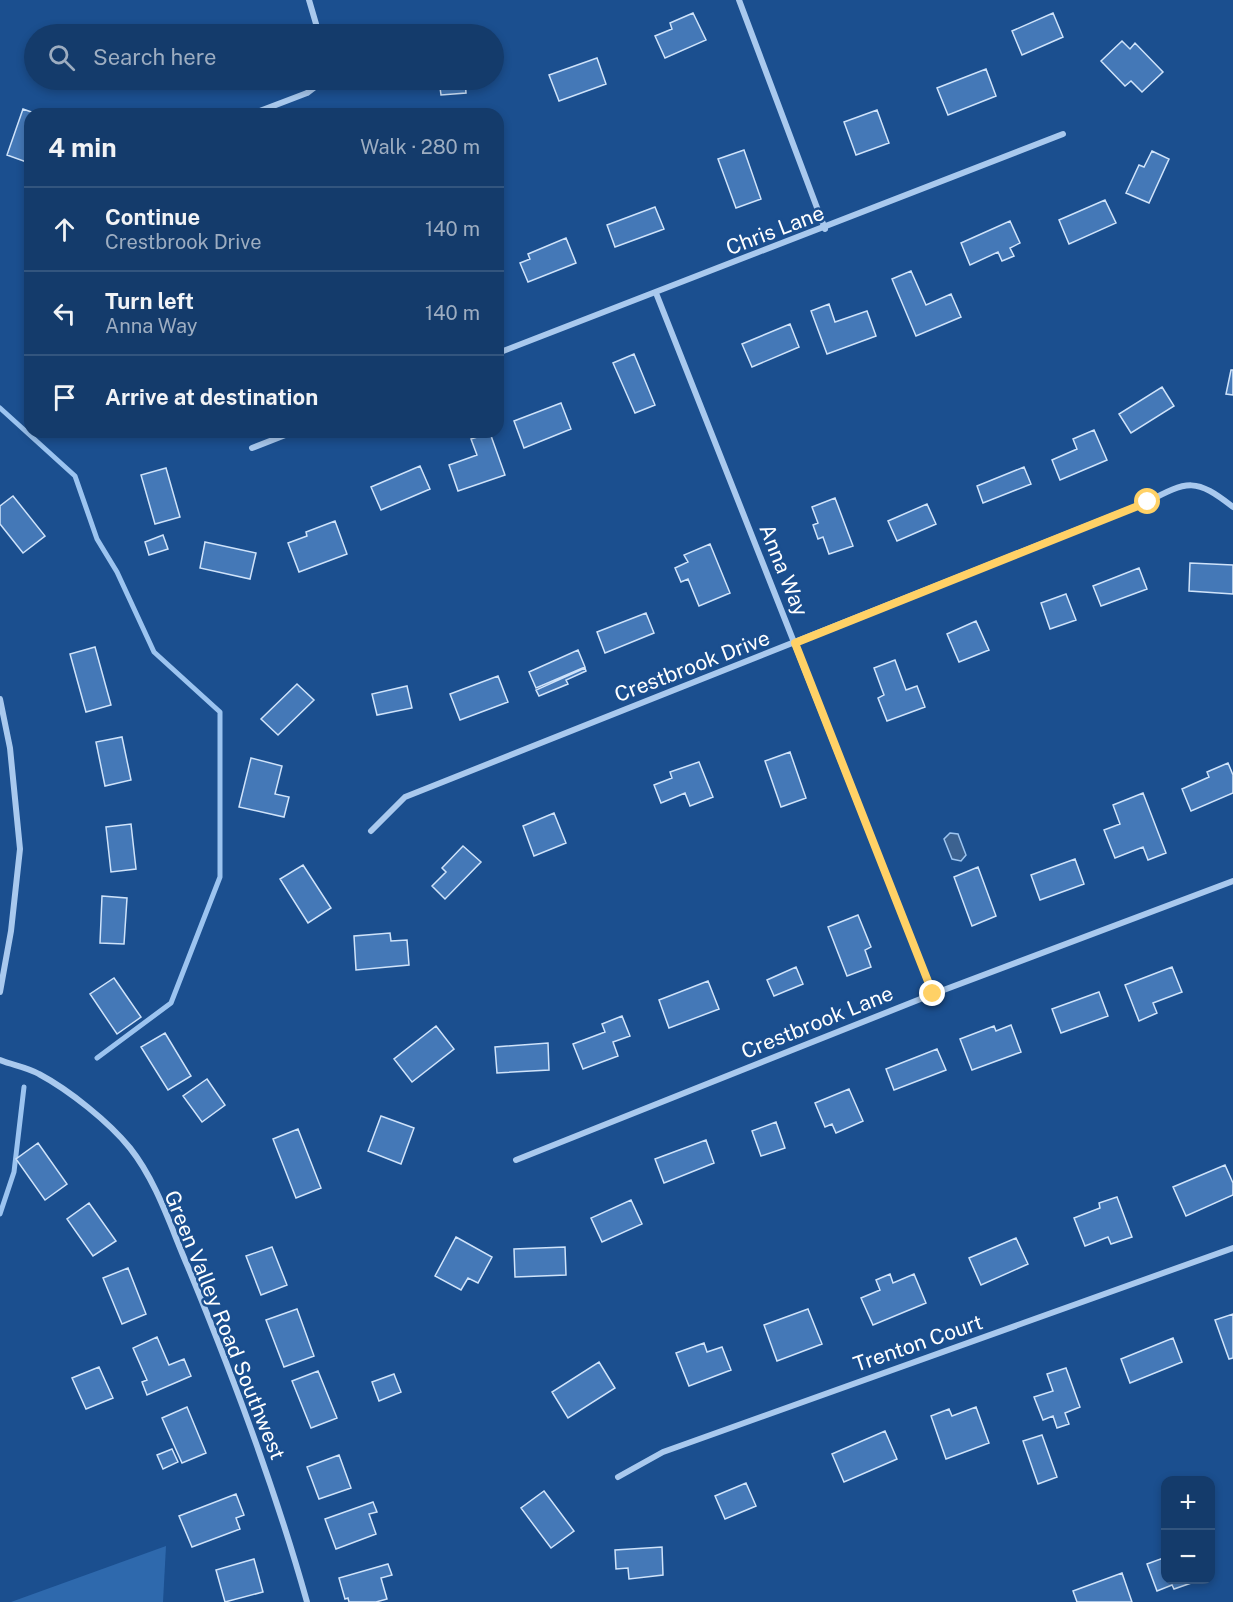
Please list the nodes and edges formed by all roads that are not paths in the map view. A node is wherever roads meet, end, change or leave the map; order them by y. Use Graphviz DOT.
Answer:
graph roads {
  1 [pos="309,0"];
  2 [pos="739,0"];
  3 [pos="316,24"];
  4 [pos="311,90"];
  5 [pos="268,108"];
  6 [pos="1063,134"];
  7 [pos="825,229"];
  8 [pos="656,293"];
  9 [pos="504,351"];
  10 [pos="278,438"];
  11 [pos="252,448"];
  12 [pos="1233,507"];
  13 [pos="795,643"];
  14 [pos="0,699"];
  15 [pos="371,831"];
  16 [pos="1233,881"];
  17 [pos="0,992"];
  18 [pos="933,994"];
  19 [pos="0,1060"];
  20 [pos="516,1160"];
  21 [pos="1233,1248"];
  22 [pos="618,1477"];
  23 [pos="307,1602"];
  1 -- 3 [label="street"];
  2 -- 7 [label="street"];
  4 -- 5 [label="street"];
  6 -- 7 [label="street, Chris Lane"];
  7 -- 8 [label="street, Chris Lane"];
  8 -- 9 [label="street, Chris Lane"];
  8 -- 13 [label="street, Anna Way"];
  10 -- 11 [label="street"];
  12 -- 13 [label="street, Crestbrook Drive"];
  13 -- 15 [label="street, Crestbrook Drive"];
  13 -- 18 [label="street, Anna Way"];
  14 -- 17 [label="street"];
  16 -- 18 [label="street, Crestbrook Lane"];
  18 -- 20 [label="street, Crestbrook Lane"];
  19 -- 23 [label="street, Green Valley Road Southwest"];
  21 -- 22 [label="street, Trenton Court"];
}
